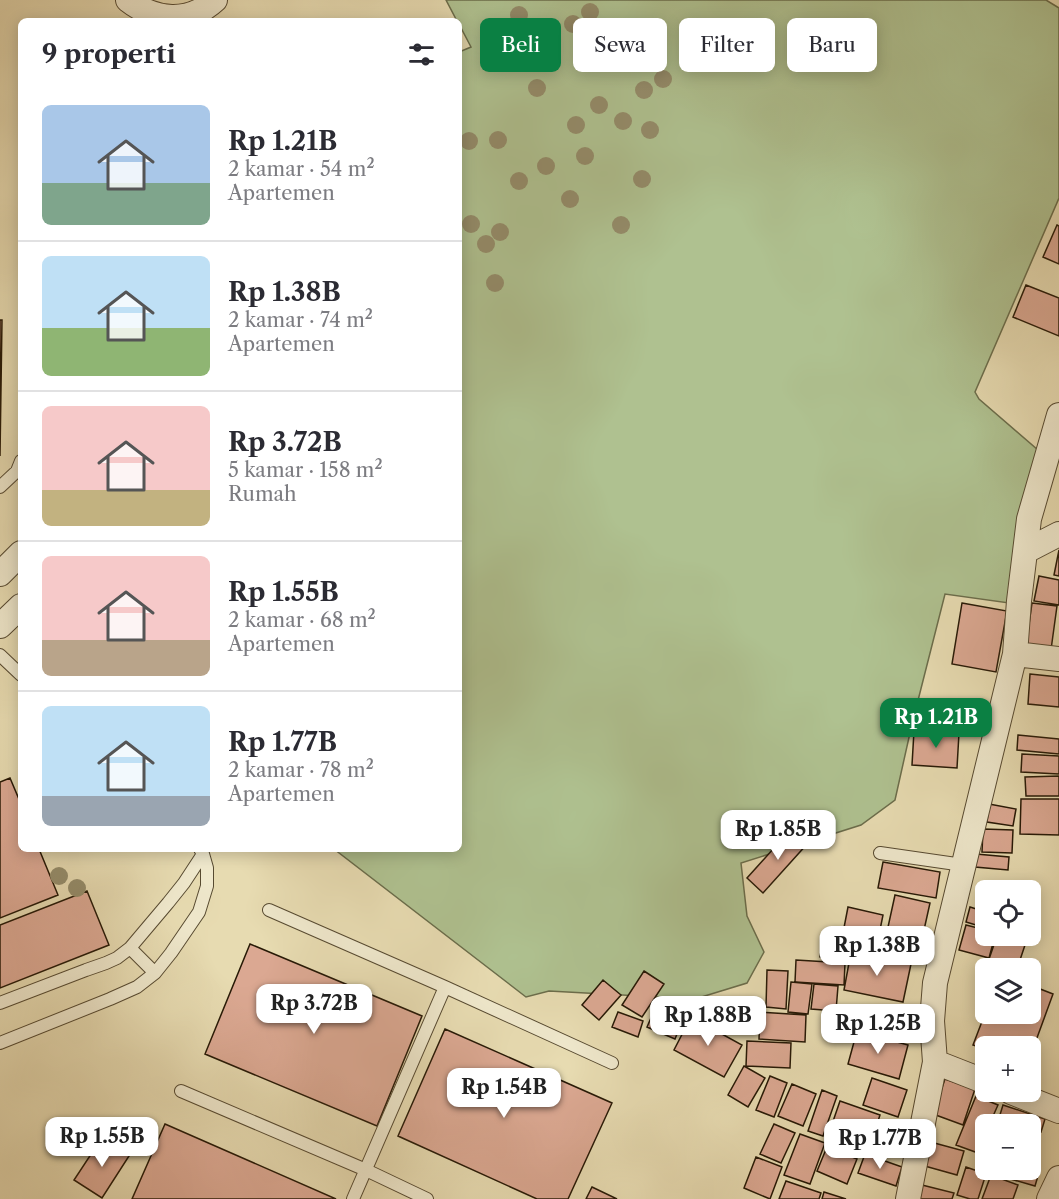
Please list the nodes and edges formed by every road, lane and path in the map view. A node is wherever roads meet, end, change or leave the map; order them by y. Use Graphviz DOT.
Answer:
graph roads {
  1 [pos="128,0"];
  2 [pos="216,0"];
  3 [pos="150,17"];
  4 [pos="190,18"];
  5 [pos="1059,415"];
  6 [pos="18,468"];
  7 [pos="0,488"];
  8 [pos="1059,534"];
  9 [pos="1026,551"];
  10 [pos="18,556"];
  11 [pos="0,574"];
  12 [pos="18,609"];
  13 [pos="0,626"];
  14 [pos="1016,654"];
  15 [pos="0,655"];
  16 [pos="1059,659"];
  17 [pos="18,672"];
  18 [pos="202,852"];
  19 [pos="880,853"];
  20 [pos="963,865"];
  21 [pos="269,910"];
  22 [pos="130,948"];
  23 [pos="155,972"];
  24 [pos="445,987"];
  25 [pos="0,1004"];
  26 [pos="0,1043"];
  27 [pos="935,1062"];
  28 [pos="612,1063"];
  29 [pos="975,1078"];
  30 [pos="181,1091"];
  31 [pos="1036,1102"];
  32 [pos="1059,1111"];
  33 [pos="366,1170"];
  34 [pos="1059,1178"];
  35 [pos="353,1199"];
  36 [pos="427,1199"];
  37 [pos="908,1199"];
  38 [pos="1048,1199"];
  1 -- 3 [label="street"];
  2 -- 4 [label="street"];
  3 -- 4 [label="street"];
  5 -- 9 [label="street"];
  6 -- 7 [label="lane"];
  8 -- 9 [label="street"];
  9 -- 14 [label="street"];
  10 -- 11 [label="street"];
  12 -- 13 [label="street"];
  14 -- 16 [label="street"];
  14 -- 20 [label="street"];
  15 -- 17 [label="lane"];
  18 -- 22 [label="lane"];
  18 -- 23 [label="lane"];
  19 -- 20 [label="lane"];
  20 -- 27 [label="street"];
  21 -- 24 [label="lane"];
  22 -- 23 [label="lane"];
  22 -- 25 [label="lane"];
  23 -- 26 [label="lane"];
  24 -- 28 [label="lane"];
  24 -- 33 [label="lane"];
  27 -- 29 [label="street"];
  27 -- 37 [label="street"];
  30 -- 33 [label="lane"];
  31 -- 32 [label="street"];
  33 -- 35 [label="lane"];
  33 -- 36 [label="lane"];
  34 -- 38 [label="street"];
}
